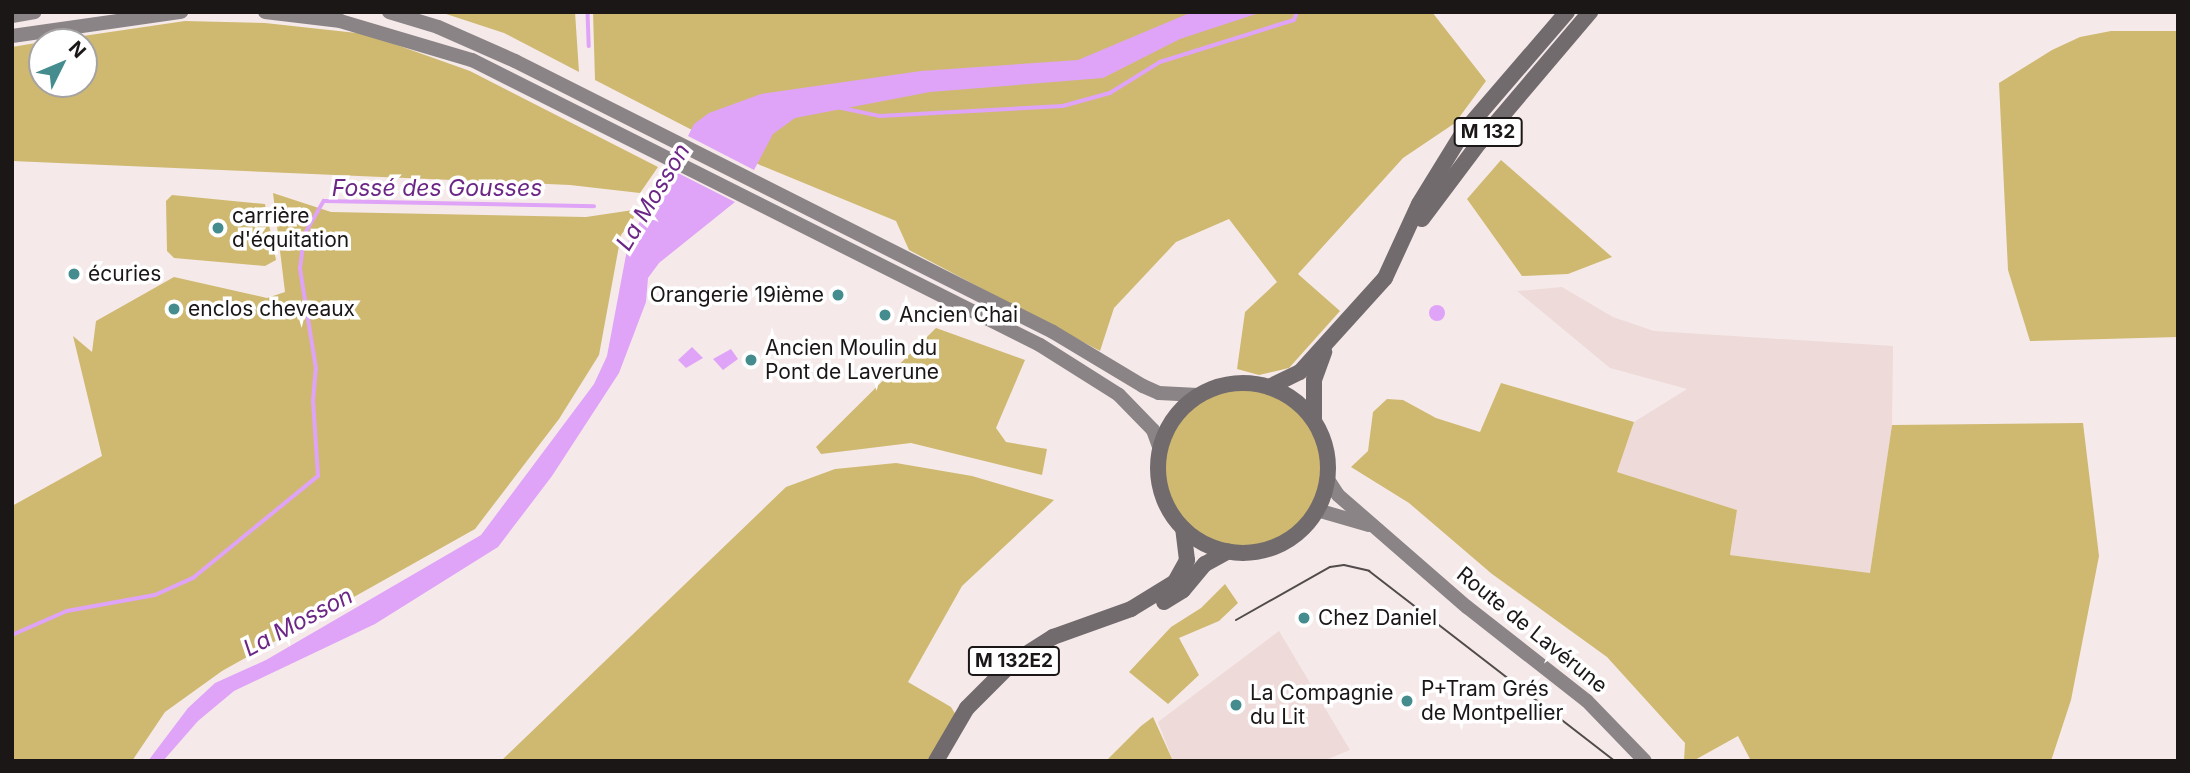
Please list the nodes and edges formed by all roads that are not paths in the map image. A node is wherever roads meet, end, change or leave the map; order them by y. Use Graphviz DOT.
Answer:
graph roads {
  1 [pos="35,12"];
  2 [pos="181,12"];
  3 [pos="265,12"];
  4 [pos="389,12"];
  5 [pos="1567,12"];
  6 [pos="1590,12"];
  7 [pos="12,16"];
  8 [pos="12,36"];
  9 [pos="1396,259"];
  10 [pos="1334,336"];
  11 [pos="1269,387"];
  12 [pos="1198,395"];
  13 [pos="1314,421"];
  14 [pos="1160,449"];
  15 [pos="1327,478"];
  16 [pos="1317,510"];
  17 [pos="1183,528"];
  18 [pos="1388,536"];
  19 [pos="1228,551"];
  20 [pos="1130,609"];
  21 [pos="936,761"];
  22 [pos="1646,761"];
  1 -- 7 [label="main road"];
  2 -- 8 [label="main road"];
  3 -- 14 [label="main road"];
  4 -- 12 [label="main road"];
  5 -- 9 [label="main road, M 132"];
  6 -- 9 [label="main road, M 132"];
  9 -- 10 [label="main road, M 132"];
  10 -- 11 [label="main road, M 132"];
  10 -- 13 [label="main road, M 132"];
  11 -- 12 [label="main road"];
  11 -- 13 [label="main road"];
  12 -- 14 [label="main road"];
  13 -- 15 [label="main road"];
  14 -- 17 [label="main road"];
  15 -- 16 [label="main road"];
  15 -- 18 [label="main road, Route de Lavérune"];
  16 -- 18 [label="main road, Route de Lavérune"];
  16 -- 19 [label="main road"];
  17 -- 19 [label="main road"];
  17 -- 20 [label="main road, M 132E2"];
  18 -- 22 [label="main road, Route de Lavérune"];
  19 -- 20 [label="main road, M 132E2"];
  20 -- 21 [label="main road, M 132E2"];
}
